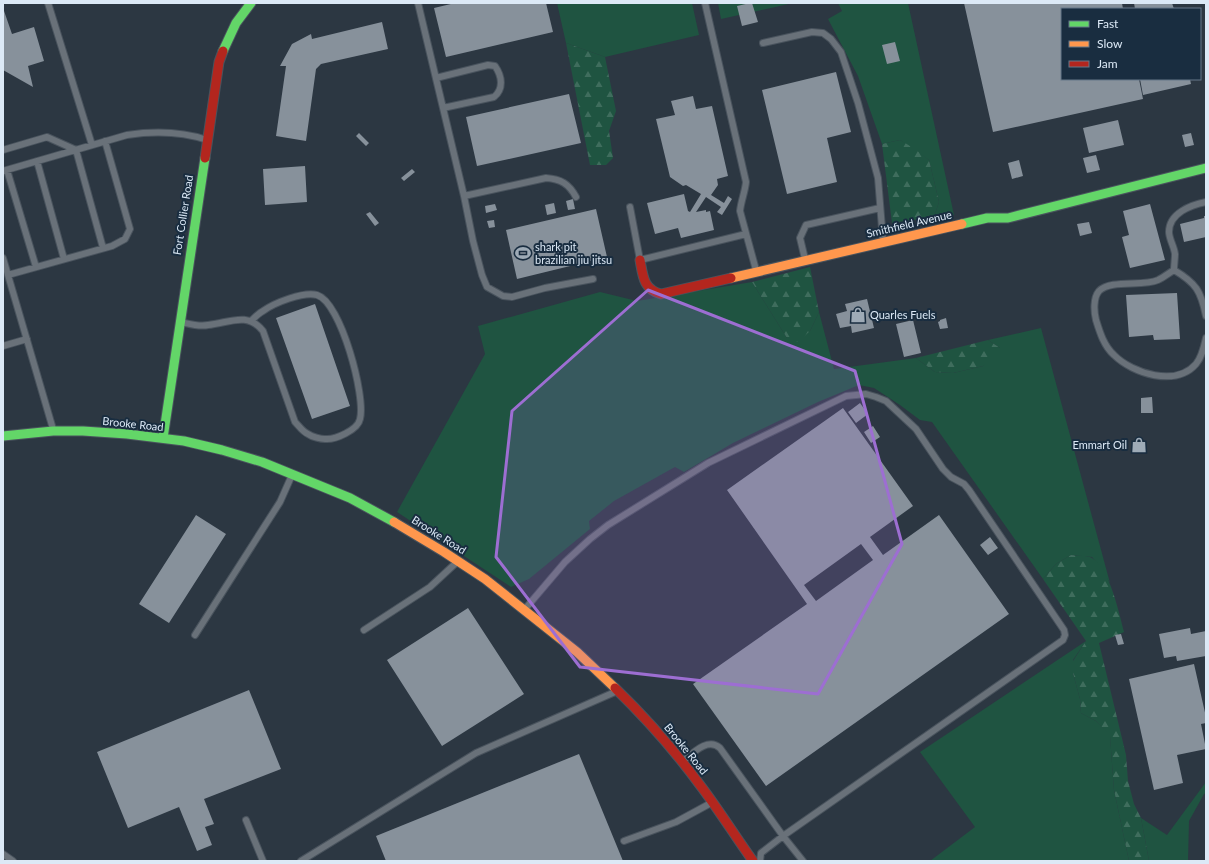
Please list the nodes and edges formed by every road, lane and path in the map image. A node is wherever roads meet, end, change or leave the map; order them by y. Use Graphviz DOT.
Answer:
graph roads {
  1 [pos="48,3"];
  2 [pos="251,3"];
  3 [pos="418,3"];
  4 [pos="705,3"];
  5 [pos="763,44"];
  6 [pos="436,78"];
  7 [pos="443,108"];
  8 [pos="207,140"];
  9 [pos="105,141"];
  10 [pos="92,145"];
  11 [pos="3,150"];
  12 [pos="76,150"];
  13 [pos="37,161"];
  14 [pos="1206,168"];
  15 [pos="5,170"];
  16 [pos="464,196"];
  17 [pos="576,197"];
  18 [pos="1206,202"];
  19 [pos="630,207"];
  20 [pos="880,208"];
  21 [pos="746,234"];
  22 [pos="883,242"];
  23 [pos="102,248"];
  24 [pos="3,258"];
  25 [pos="64,259"];
  26 [pos="640,260"];
  27 [pos="805,261"];
  28 [pos="36,267"];
  29 [pos="1174,270"];
  30 [pos="757,272"];
  31 [pos="8,275"];
  32 [pos="593,279"];
  33 [pos="1206,316"];
  34 [pos="251,320"];
  35 [pos="179,322"];
  36 [pos="1206,338"];
  37 [pos="27,339"];
  38 [pos="3,346"];
  39 [pos="53,431"];
  40 [pos="3,436"];
  41 [pos="163,438"];
  42 [pos="292,474"];
  43 [pos="458,561"];
  44 [pos="524,610"];
  45 [pos="364,630"];
  46 [pos="195,635"];
  47 [pos="617,691"];
  48 [pos="682,762"];
  49 [pos="712,802"];
  50 [pos="246,820"];
  51 [pos="783,836"];
  52 [pos="624,841"];
  53 [pos="3,854"];
  54 [pos="13,861"];
  55 [pos="263,861"];
  56 [pos="301,861"];
  57 [pos="753,861"];
  58 [pos="760,861"];
  59 [pos="803,861"];
  1 -- 10 [label="lane"];
  2 -- 8 [label="street, Fort Collier Road"];
  3 -- 6 [label="lane"];
  4 -- 21 [label="lane"];
  5 -- 20 [label="lane"];
  6 -- 7 [label="lane"];
  6 -- 7 [label="lane"];
  7 -- 16 [label="lane"];
  8 -- 9 [label="lane"];
  8 -- 35 [label="street, Fort Collier Road"];
  9 -- 10 [label="lane"];
  9 -- 23 [label="lane"];
  10 -- 12 [label="lane"];
  11 -- 12 [label="lane"];
  12 -- 13 [label="lane"];
  12 -- 23 [label="lane"];
  13 -- 15 [label="lane"];
  13 -- 25 [label="lane"];
  14 -- 22 [label="street, Smithfield Avenue"];
  15 -- 28 [label="lane"];
  16 -- 17 [label="lane"];
  16 -- 32 [label="lane"];
  18 -- 29 [label="lane"];
  19 -- 26 [label="lane"];
  20 -- 22 [label="lane"];
  20 -- 27 [label="lane"];
  21 -- 26 [label="lane"];
  21 -- 30 [label="lane"];
  22 -- 27 [label="street, Smithfield Avenue"];
  23 -- 25 [label="lane"];
  24 -- 31 [label="lane"];
  25 -- 28 [label="lane"];
  26 -- 30 [label="street, Smithfield Avenue"];
  27 -- 30 [label="street, Smithfield Avenue"];
  28 -- 31 [label="lane"];
  29 -- 33 [label="lane"];
  29 -- 36 [label="lane"];
  31 -- 37 [label="lane"];
  34 -- 34 [label="lane"];
  34 -- 35 [label="lane"];
  35 -- 41 [label="street, Fort Collier Road"];
  37 -- 38 [label="lane"];
  37 -- 39 [label="lane"];
  39 -- 40 [label="street, Brooke Road"];
  39 -- 41 [label="street, Brooke Road"];
  41 -- 42 [label="street, Brooke Road"];
  42 -- 43 [label="street, Brooke Road"];
  42 -- 46 [label="lane"];
  43 -- 44 [label="street, Brooke Road"];
  43 -- 45 [label="lane"];
  44 -- 47 [label="street, Brooke Road"];
  44 -- 51 [label="lane"];
  47 -- 48 [label="street, Brooke Road"];
  47 -- 56 [label="lane"];
  48 -- 49 [label="street, Brooke Road"];
  48 -- 51 [label="lane"];
  49 -- 52 [label="lane"];
  49 -- 57 [label="street, Brooke Road"];
  50 -- 55 [label="lane"];
  51 -- 58 [label="lane"];
  51 -- 59 [label="lane"];
  53 -- 54 [label="lane"];
}
